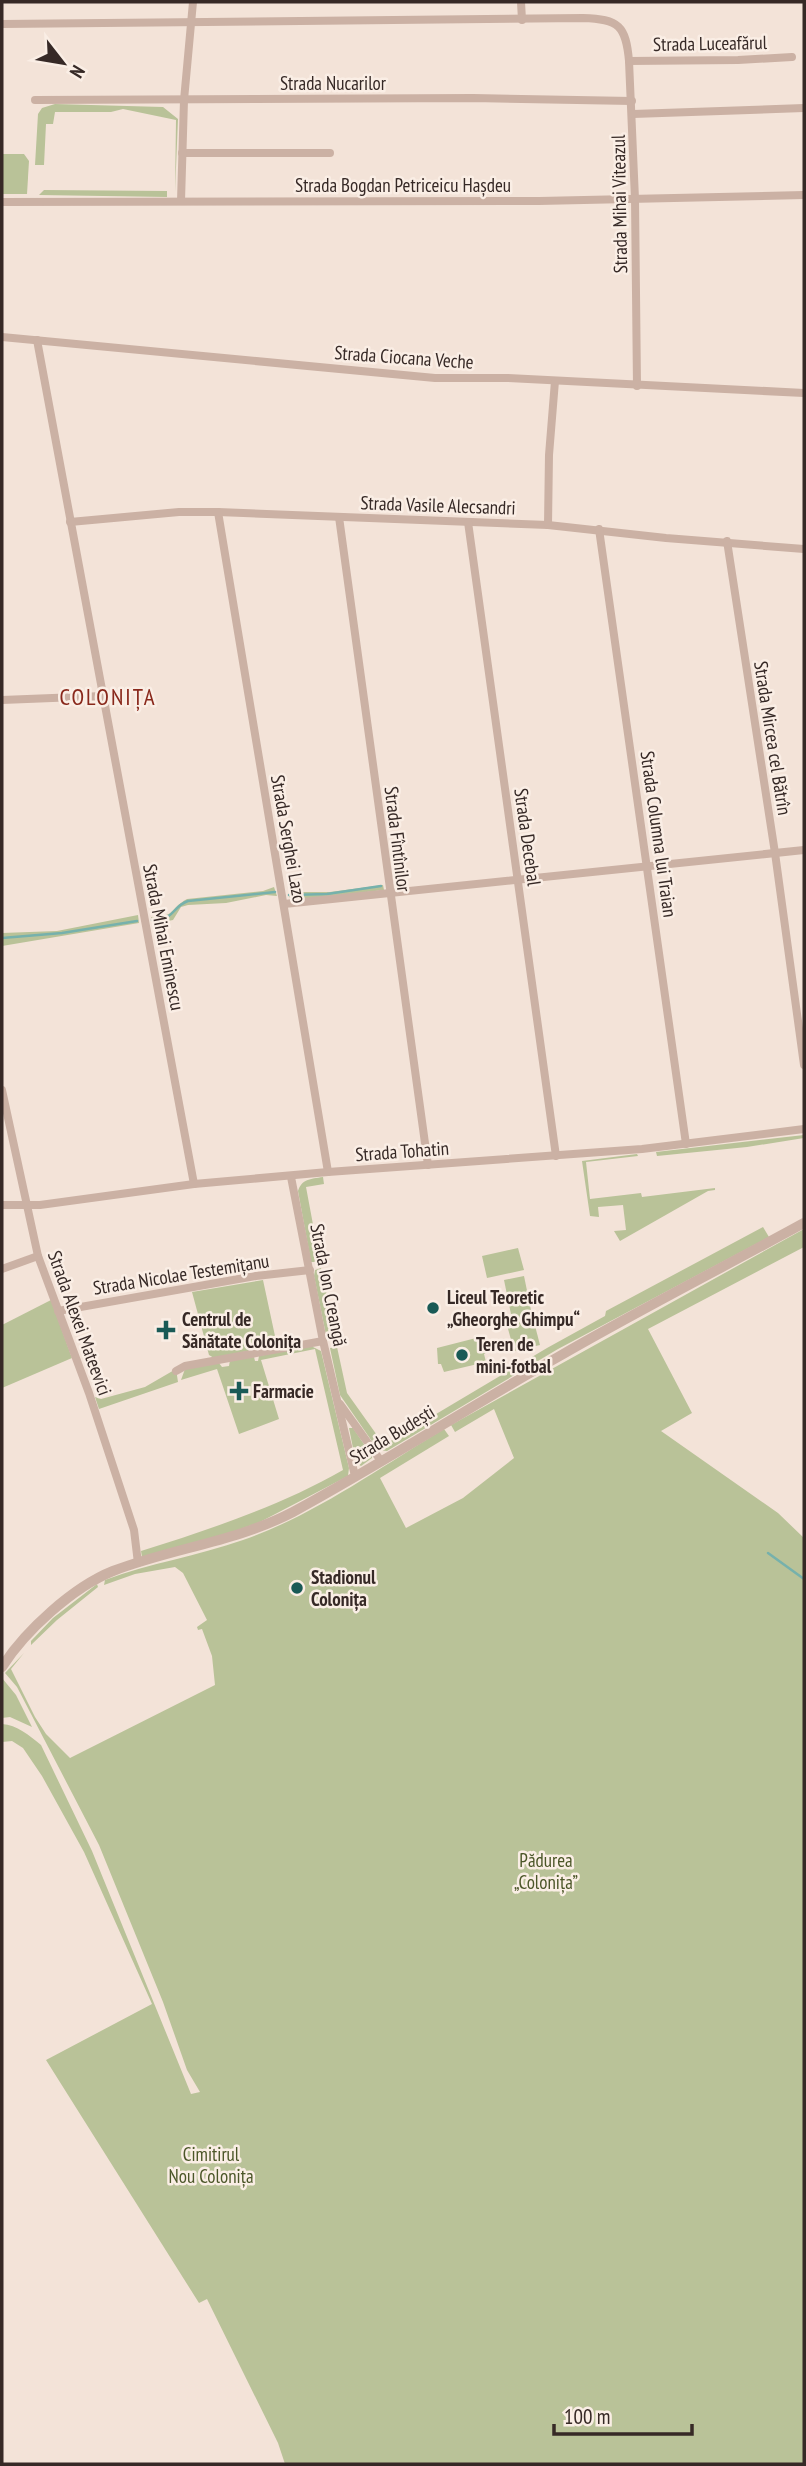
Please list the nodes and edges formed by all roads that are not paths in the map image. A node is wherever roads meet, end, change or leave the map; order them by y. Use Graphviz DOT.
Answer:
graph roads {
  1 [pos="193,2"];
  2 [pos="521,2"];
  3 [pos="522,20"];
  4 [pos="191,23"];
  5 [pos="2,24"];
  6 [pos="792,57"];
  7 [pos="629,61"];
  8 [pos="35,100"];
  9 [pos="184,100"];
  10 [pos="632,101"];
  11 [pos="804,108"];
  12 [pos="633,114"];
  13 [pos="182,153"];
  14 [pos="330,153"];
  15 [pos="804,195"];
  16 [pos="635,199"];
  17 [pos="181,201"];
  18 [pos="2,202"];
  19 [pos="2,337"];
  20 [pos="37,340"];
  21 [pos="555,381"];
  22 [pos="637,386"];
  23 [pos="804,393"];
  24 [pos="218,512"];
  25 [pos="339,517"];
  26 [pos="70,522"];
  27 [pos="468,522"];
  28 [pos="548,525"];
  29 [pos="598,529"];
  30 [pos="727,541"];
  31 [pos="804,549"];
  32 [pos="103,696"];
  33 [pos="2,701"];
  34 [pos="804,850"];
  35 [pos="775,853"];
  36 [pos="648,867"];
  37 [pos="519,880"];
  38 [pos="388,892"];
  39 [pos="284,904"];
  40 [pos="804,1065"];
  41 [pos="2,1090"];
  42 [pos="804,1129"];
  43 [pos="686,1144"];
  44 [pos="556,1156"];
  45 [pos="428,1165"];
  46 [pos="328,1172"];
  47 [pos="291,1177"];
  48 [pos="194,1184"];
  49 [pos="2,1205"];
  50 [pos="25,1205"];
  51 [pos="804,1223"];
  52 [pos="38,1256"];
  53 [pos="2,1269"];
  54 [pos="310,1270"];
  55 [pos="58,1311"];
  56 [pos="323,1341"];
  57 [pos="176,1371"];
  58 [pos="336,1399"];
  59 [pos="381,1461"];
  60 [pos="355,1476"];
  61 [pos="138,1563"];
  62 [pos="4,1659"];
  1 -- 4 [label="street"];
  2 -- 3 [label="street"];
  3 -- 4 [label="street"];
  3 -- 7 [label="street, Strada Mihai Viteazul"];
  4 -- 5 [label="street"];
  4 -- 9 [label="street"];
  6 -- 7 [label="street, Strada Luceafărul"];
  7 -- 10 [label="street, Strada Mihai Viteazul"];
  8 -- 9 [label="street, Strada Nucarilor"];
  9 -- 10 [label="street, Strada Nucarilor"];
  9 -- 13 [label="street"];
  10 -- 12 [label="street, Strada Mihai Viteazul"];
  11 -- 12 [label="street"];
  12 -- 16 [label="street, Strada Mihai Viteazul"];
  13 -- 14 [label="street"];
  13 -- 17 [label="street"];
  15 -- 16 [label="street, Strada Bogdan Petriceicu Hașdeu"];
  16 -- 17 [label="street, Strada Bogdan Petriceicu Hașdeu"];
  16 -- 22 [label="street, Strada Mihai Viteazul"];
  17 -- 18 [label="street, Strada Bogdan Petriceicu Hașdeu"];
  19 -- 20 [label="street, Strada Ciocana Veche"];
  20 -- 21 [label="street, Strada Ciocana Veche"];
  20 -- 26 [label="street, Strada Mihai Eminescu"];
  21 -- 22 [label="street, Strada Ciocana Veche"];
  21 -- 28 [label="street"];
  22 -- 23 [label="street, Strada Ciocana Veche"];
  24 -- 25 [label="street, Strada Vasile Alecsandri"];
  24 -- 26 [label="street, Strada Vasile Alecsandri"];
  24 -- 39 [label="street, Strada Serghei Lazo"];
  25 -- 27 [label="street, Strada Vasile Alecsandri"];
  25 -- 38 [label="street, Strada Fîntînilor"];
  26 -- 32 [label="street, Strada Mihai Eminescu"];
  27 -- 28 [label="street, Strada Vasile Alecsandri"];
  27 -- 37 [label="street, Strada Decebal"];
  28 -- 29 [label="street, Strada Vasile Alecsandri"];
  29 -- 30 [label="street, Strada Vasile Alecsandri"];
  29 -- 36 [label="street, Strada Columna lui Traian"];
  30 -- 31 [label="street, Strada Vasile Alecsandri"];
  30 -- 35 [label="street, Strada Mircea cel Bătrîn"];
  32 -- 33 [label="street"];
  32 -- 48 [label="street, Strada Mihai Eminescu"];
  34 -- 35 [label="street"];
  35 -- 36 [label="street"];
  35 -- 40 [label="street, Strada Mircea cel Bătrîn"];
  36 -- 37 [label="street"];
  36 -- 43 [label="street, Strada Columna lui Traian"];
  37 -- 38 [label="street"];
  37 -- 44 [label="street, Strada Decebal"];
  38 -- 39 [label="street"];
  38 -- 45 [label="street, Strada Fîntînilor"];
  39 -- 46 [label="street, Strada Serghei Lazo"];
  41 -- 50 [label="street, Strada Alexei Mateevici"];
  42 -- 43 [label="street, Strada Tohatin"];
  43 -- 44 [label="street, Strada Tohatin"];
  44 -- 45 [label="street, Strada Tohatin"];
  45 -- 46 [label="street, Strada Tohatin"];
  46 -- 47 [label="street, Strada Tohatin"];
  47 -- 48 [label="street, Strada Tohatin"];
  47 -- 54 [label="street, Strada Ion Creangă"];
  48 -- 50 [label="street, Strada Tohatin"];
  49 -- 50 [label="street, Strada Tohatin"];
  50 -- 52 [label="street, Strada Alexei Mateevici"];
  51 -- 59 [label="street, Strada Budești"];
  52 -- 53 [label="street"];
  52 -- 55 [label="street, Strada Alexei Mateevici"];
  54 -- 55 [label="street, Strada Nicolae Testemițanu"];
  54 -- 56 [label="street, Strada Ion Creangă"];
  55 -- 61 [label="street, Strada Alexei Mateevici"];
  56 -- 57 [label="street"];
  56 -- 58 [label="street, Strada Ion Creangă"];
  58 -- 59 [label="street, Strada Ion Creangă"];
  58 -- 60 [label="street, Strada Ion Creangă"];
  59 -- 60 [label="street, Strada Budești"];
  60 -- 61 [label="street, Strada Budești"];
  61 -- 62 [label="street, Strada Budești"];
}
